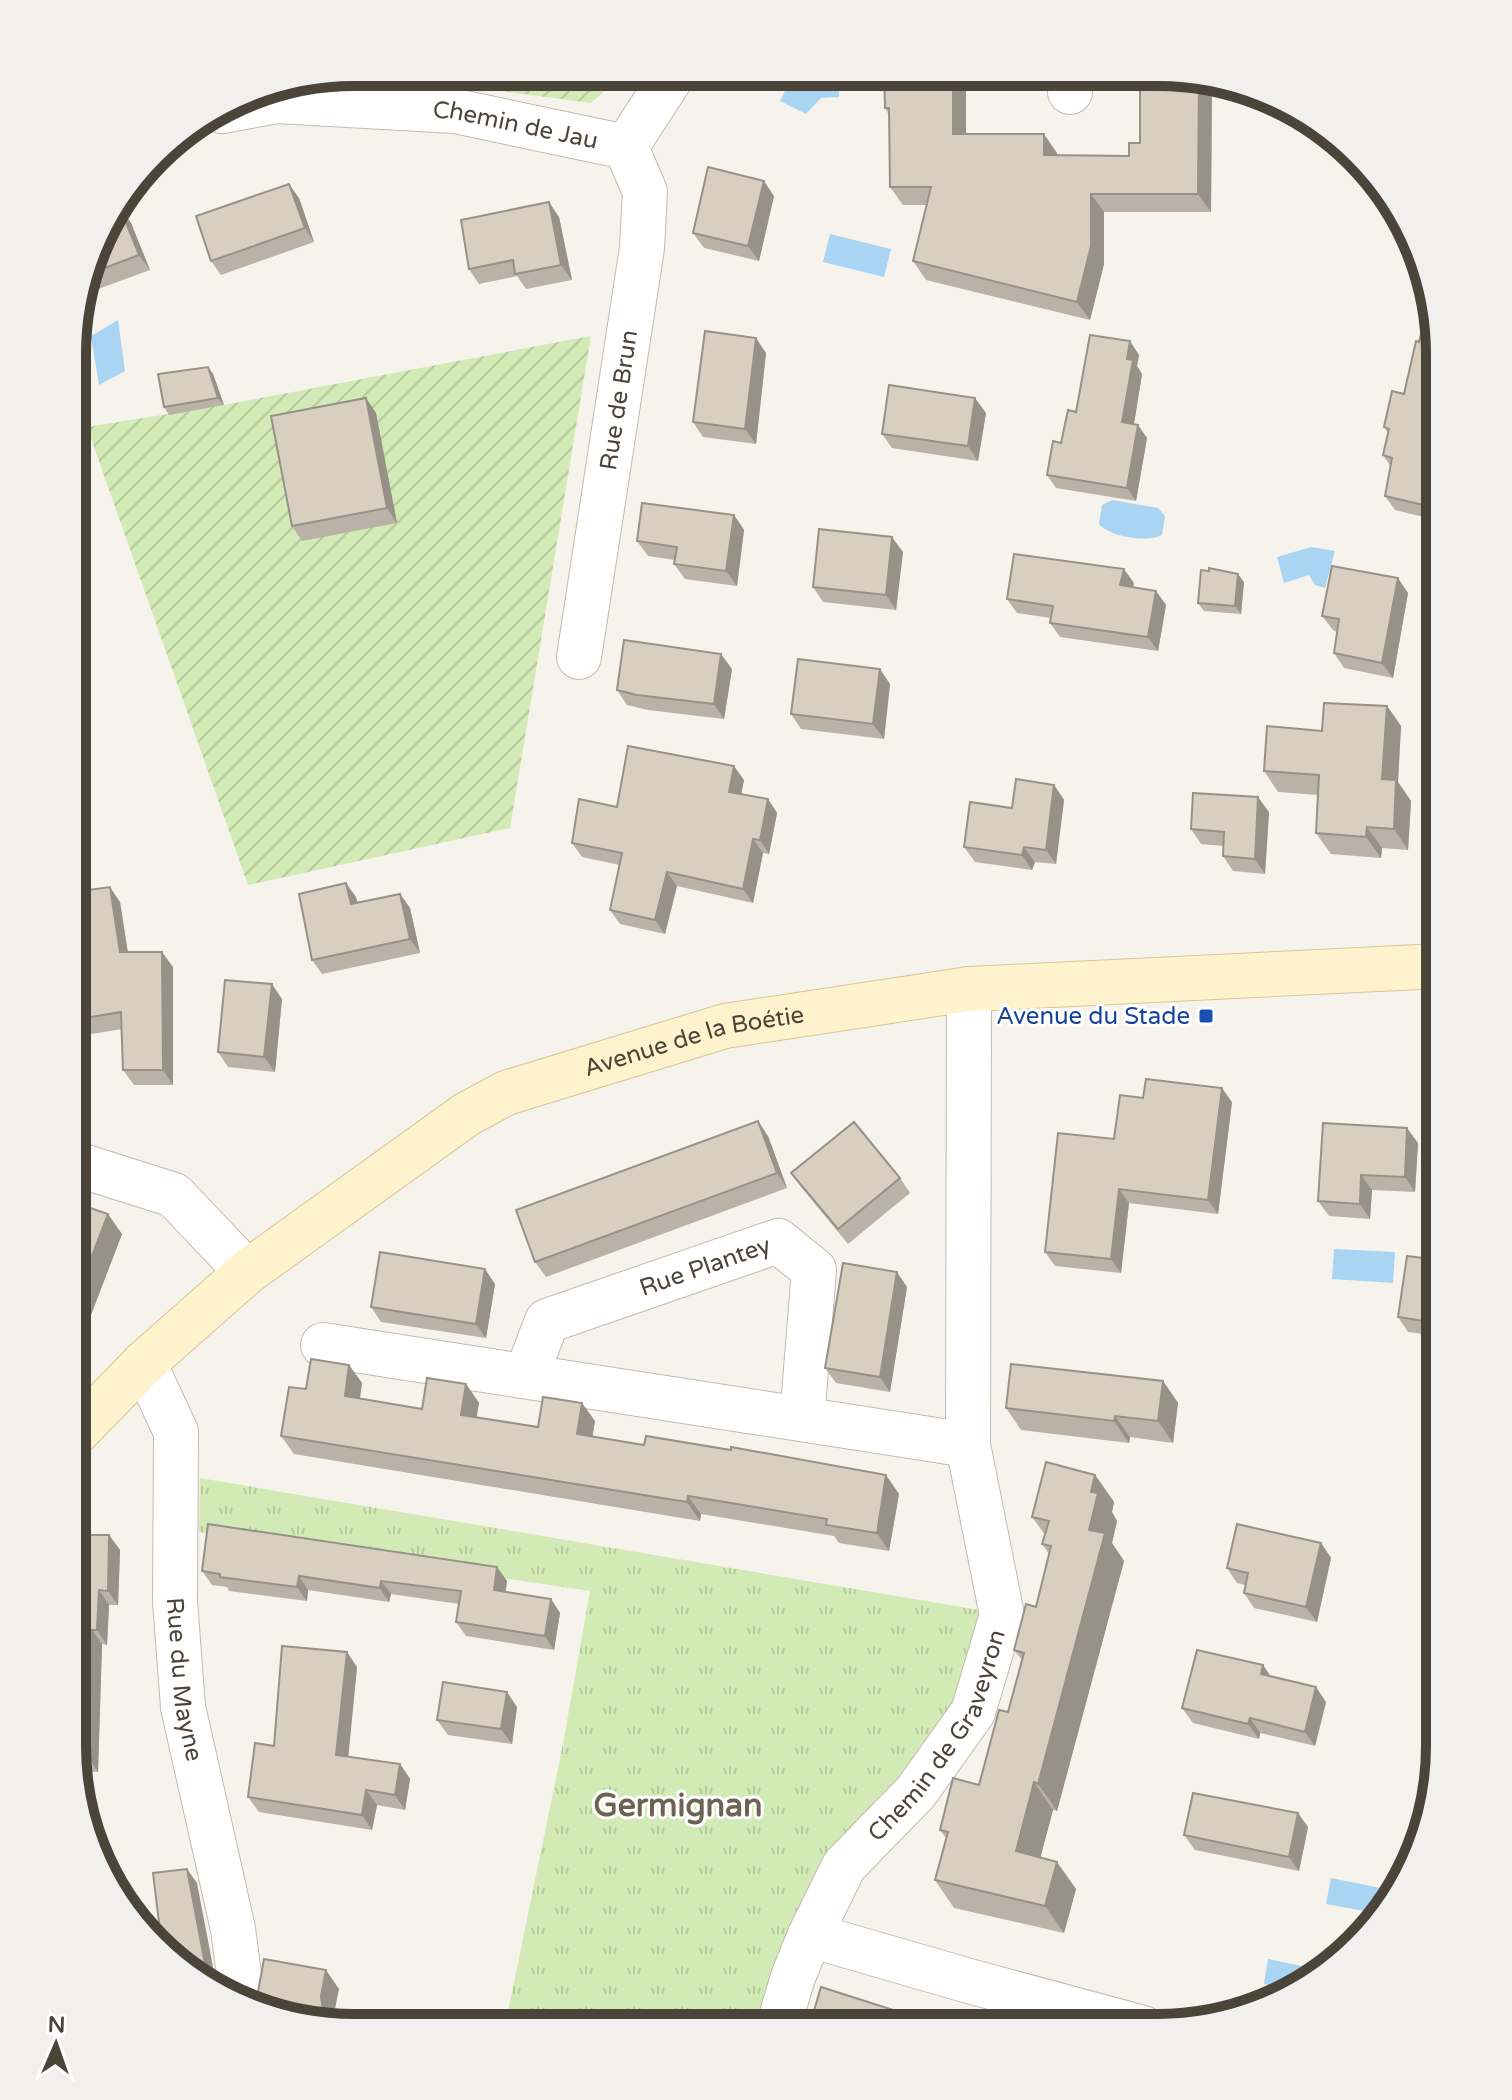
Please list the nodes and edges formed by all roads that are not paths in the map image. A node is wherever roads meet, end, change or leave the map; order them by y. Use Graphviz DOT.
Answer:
graph roads {
  1 [pos="665,87"];
  2 [pos="253,105"];
  3 [pos="626,147"];
  4 [pos="579,657"];
  5 [pos="1426,967"];
  6 [pos="969,989"];
  7 [pos="86,1167"];
  8 [pos="247,1272"];
  9 [pos="323,1345"];
  10 [pos="144,1363"];
  11 [pos="526,1376"];
  12 [pos="802,1419"];
  13 [pos="86,1423"];
  14 [pos="968,1445"];
  15 [pos="810,1935"];
  16 [pos="241,1989"];
  17 [pos="782,2014"];
  18 [pos="1090,2014"];
  1 -- 3 [label="street, Chemin de Jau"];
  2 -- 3 [label="street, Chemin de Jau"];
  3 -- 4 [label="street, Rue de Brun"];
  5 -- 6 [label="main road, Avenue de la Boétie"];
  6 -- 8 [label="main road, Avenue de la Boétie"];
  6 -- 14 [label="street, Chemin de Graveyron"];
  7 -- 8 [label="street"];
  8 -- 10 [label="main road, Avenue de la Boétie"];
  9 -- 11 [label="street"];
  10 -- 13 [label="main road, Avenue de la Boétie"];
  10 -- 16 [label="street, Rue du Mayne"];
  11 -- 12 [label="street"];
  11 -- 12 [label="street, Rue Plantey"];
  12 -- 14 [label="street"];
  14 -- 15 [label="street, Chemin de Graveyron"];
  15 -- 17 [label="street, Chemin de Graveyron"];
  15 -- 18 [label="street"];
}
